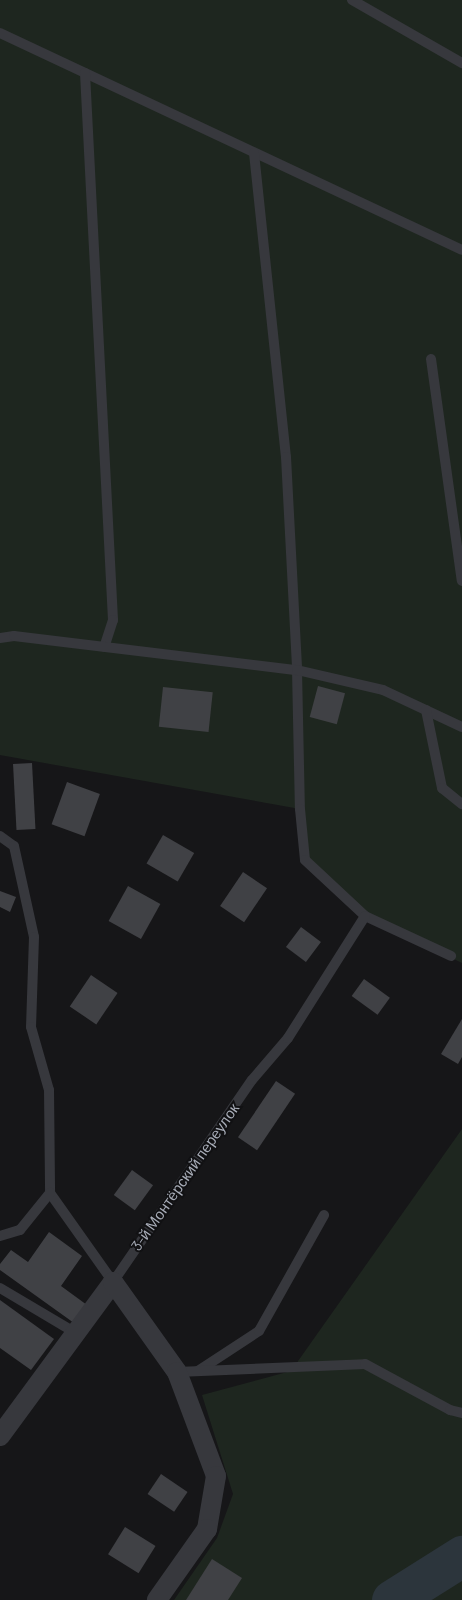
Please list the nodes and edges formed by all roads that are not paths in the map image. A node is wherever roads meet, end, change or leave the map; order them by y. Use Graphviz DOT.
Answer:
graph roads {
  1 [pos="352,0"];
  2 [pos="0,33"];
  3 [pos="462,64"];
  4 [pos="84,73"];
  5 [pos="254,153"];
  6 [pos="462,250"];
  7 [pos="430,359"];
  8 [pos="462,581"];
  9 [pos="0,638"];
  10 [pos="104,647"];
  11 [pos="297,670"];
  12 [pos="426,710"];
  13 [pos="462,726"];
  14 [pos="462,804"];
  15 [pos="0,836"];
  16 [pos="365,916"];
  17 [pos="452,956"];
  18 [pos="50,1192"];
  19 [pos="324,1215"];
  20 [pos="0,1236"];
  21 [pos="112,1282"];
  22 [pos="0,1288"];
  23 [pos="74,1332"];
  24 [pos="197,1371"];
  25 [pos="177,1372"];
  26 [pos="462,1413"];
  27 [pos="0,1436"];
  28 [pos="157,1600"];
  1 -- 3 [label="lane"];
  2 -- 4 [label="lane"];
  4 -- 5 [label="lane"];
  4 -- 10 [label="lane"];
  5 -- 6 [label="lane"];
  5 -- 11 [label="lane"];
  7 -- 8 [label="lane"];
  9 -- 10 [label="lane"];
  10 -- 11 [label="lane"];
  11 -- 12 [label="lane"];
  11 -- 16 [label="lane"];
  12 -- 13 [label="lane"];
  12 -- 14 [label="lane"];
  15 -- 18 [label="lane"];
  16 -- 17 [label="lane"];
  16 -- 21 [label="lane, 3-й Монтёрский переулок"];
  18 -- 20 [label="lane"];
  18 -- 21 [label="lane"];
  19 -- 24 [label="lane"];
  21 -- 23 [label="street, 3-й Монтёрский переулок"];
  21 -- 25 [label="street"];
  22 -- 23 [label="lane"];
  23 -- 27 [label="street, 3-й Монтёрский переулок"];
  24 -- 25 [label="lane"];
  24 -- 26 [label="lane"];
  25 -- 28 [label="street"];
}
